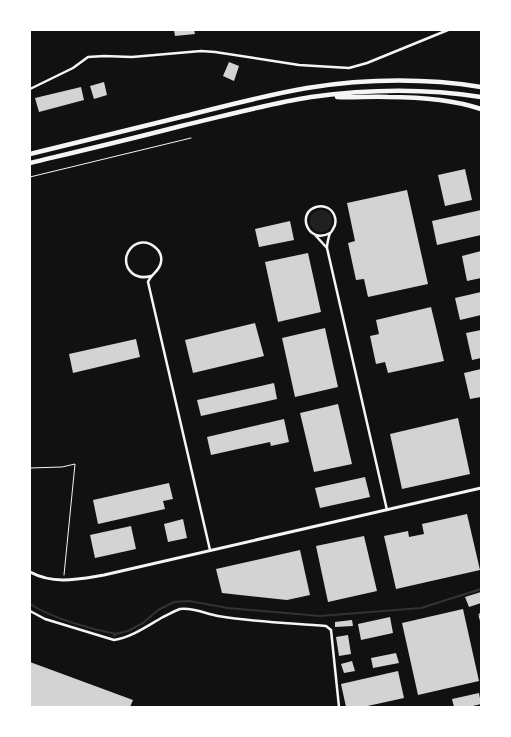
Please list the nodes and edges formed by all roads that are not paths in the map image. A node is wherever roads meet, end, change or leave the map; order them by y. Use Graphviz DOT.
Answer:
graph roads {
  1 [pos="448,30"];
  2 [pos="481,87"];
  3 [pos="30,89"];
  4 [pos="323,96"];
  5 [pos="481,97"];
  6 [pos="481,109"];
  7 [pos="30,154"];
  8 [pos="30,163"];
  9 [pos="330,233"];
  10 [pos="316,236"];
  11 [pos="326,248"];
  12 [pos="151,276"];
  13 [pos="141,277"];
  14 [pos="148,282"];
  15 [pos="481,488"];
  16 [pos="387,510"];
  17 [pos="210,550"];
  18 [pos="30,572"];
  19 [pos="30,611"];
  20 [pos="481,612"];
  21 [pos="481,622"];
  22 [pos="338,707"];
  1 -- 3 [label="street"];
  2 -- 7 [label="highway"];
  4 -- 5 [label="highway"];
  4 -- 6 [label="highway"];
  4 -- 8 [label="highway"];
  9 -- 10 [label="street"];
  9 -- 10 [label="street"];
  9 -- 11 [label="street"];
  10 -- 11 [label="street"];
  11 -- 16 [label="street"];
  12 -- 13 [label="street"];
  12 -- 13 [label="street"];
  12 -- 14 [label="street"];
  13 -- 14 [label="street"];
  14 -- 17 [label="street"];
  15 -- 16 [label="street"];
  16 -- 17 [label="street"];
  17 -- 18 [label="street"];
  19 -- 22 [label="street"];
  20 -- 21 [label="lane"];
}
